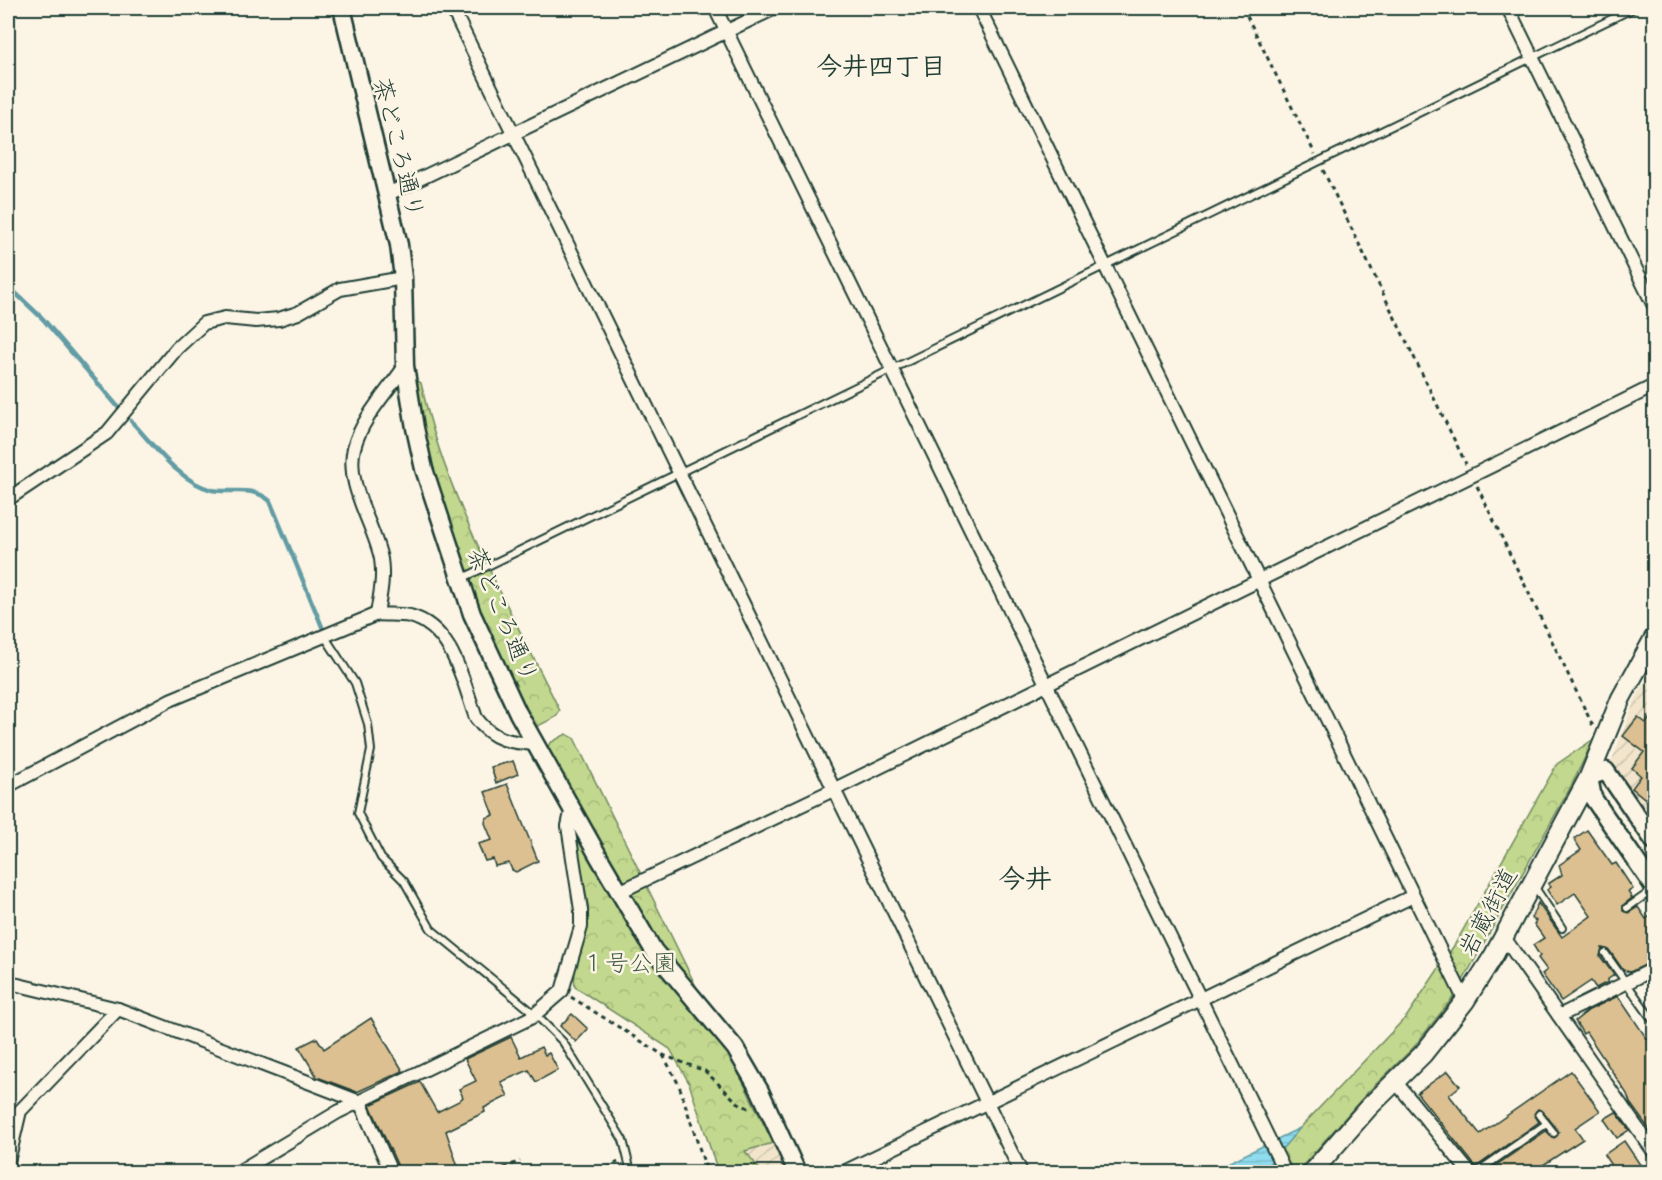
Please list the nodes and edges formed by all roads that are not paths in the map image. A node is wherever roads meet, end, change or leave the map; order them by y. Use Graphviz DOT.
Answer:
graph roads {
  1 [pos="342,8"];
  2 [pos="452,8"];
  3 [pos="715,8"];
  4 [pos="775,8"];
  5 [pos="979,8"];
  6 [pos="1508,8"];
  7 [pos="1634,8"];
  8 [pos="726,31"];
  9 [pos="1532,57"];
  10 [pos="513,135"];
  11 [pos="386,195"];
  12 [pos="1104,264"];
  13 [pos="403,278"];
  14 [pos="1654,306"];
  15 [pos="405,366"];
  16 [pos="892,369"];
  17 [pos="1654,386"];
  18 [pos="679,474"];
  19 [pos="8,499"];
  20 [pos="459,579"];
  21 [pos="1259,580"];
  22 [pos="377,614"];
  23 [pos="325,637"];
  24 [pos="1654,638"];
  25 [pos="1046,685"];
  26 [pos="537,744"];
  27 [pos="1589,777"];
  28 [pos="8,786"];
  29 [pos="833,790"];
  30 [pos="572,808"];
  31 [pos="1654,841"];
  32 [pos="1532,881"];
  33 [pos="1654,888"];
  34 [pos="619,892"];
  35 [pos="1413,896"];
  36 [pos="1627,908"];
  37 [pos="1562,928"];
  38 [pos="1503,936"];
  39 [pos="1605,953"];
  40 [pos="1654,969"];
  41 [pos="8,974"];
  42 [pos="1627,983"];
  43 [pos="1200,1000"];
  44 [pos="1465,1001"];
  45 [pos="118,1009"];
  46 [pos="536,1015"];
  47 [pos="1559,1016"];
  48 [pos="1654,1022"];
  49 [pos="1395,1081"];
  50 [pos="360,1102"];
  51 [pos="988,1104"];
  52 [pos="1539,1114"];
  53 [pos="1546,1124"];
  54 [pos="1554,1133"];
  55 [pos="1654,1152"];
  56 [pos="8,1162"];
  57 [pos="238,1173"];
  58 [pos="391,1173"];
  59 [pos="631,1173"];
  60 [pos="797,1173"];
  61 [pos="844,1173"];
  62 [pos="1021,1173"];
  63 [pos="1285,1173"];
  64 [pos="1312,1173"];
  65 [pos="1469,1173"];
  66 [pos="1477,1173"];
  1 -- 11 [label="street, 茶どころ通り"];
  2 -- 10 [label="street"];
  3 -- 8 [label="street"];
  4 -- 8 [label="street"];
  5 -- 12 [label="street"];
  6 -- 9 [label="street"];
  7 -- 9 [label="lane"];
  8 -- 10 [label="street"];
  8 -- 16 [label="street"];
  9 -- 12 [label="lane"];
  9 -- 14 [label="street"];
  10 -- 11 [label="street"];
  10 -- 18 [label="street"];
  11 -- 13 [label="street, 茶どころ通り"];
  12 -- 16 [label="lane"];
  12 -- 21 [label="street"];
  13 -- 15 [label="street, 茶どころ通り"];
  13 -- 19 [label="street"];
  15 -- 20 [label="street, 茶どころ通り"];
  15 -- 22 [label="street"];
  16 -- 18 [label="lane"];
  16 -- 25 [label="street"];
  17 -- 21 [label="street"];
  18 -- 20 [label="lane"];
  18 -- 29 [label="street"];
  20 -- 26 [label="street, 茶どころ通り"];
  21 -- 25 [label="street"];
  21 -- 35 [label="street"];
  22 -- 23 [label="street"];
  22 -- 26 [label="street"];
  23 -- 28 [label="street"];
  23 -- 46 [label="lane"];
  24 -- 27 [label="main road, 岩蔵街道"];
  25 -- 29 [label="street"];
  25 -- 43 [label="street"];
  26 -- 30 [label="street, 茶どころ通り"];
  27 -- 31 [label="street"];
  27 -- 32 [label="main road, 岩蔵街道"];
  27 -- 33 [label="street"];
  29 -- 34 [label="street"];
  29 -- 51 [label="street"];
  30 -- 34 [label="street, 茶どころ通り"];
  30 -- 46 [label="street"];
  32 -- 37 [label="lane"];
  32 -- 38 [label="main road, 岩蔵街道"];
  33 -- 36 [label="lane"];
  34 -- 60 [label="street, 茶どころ通り"];
  35 -- 43 [label="street"];
  35 -- 44 [label="street"];
  38 -- 44 [label="main road, 岩蔵街道"];
  38 -- 47 [label="street"];
  39 -- 42 [label="lane"];
  40 -- 42 [label="street"];
  41 -- 45 [label="street"];
  42 -- 47 [label="street"];
  42 -- 48 [label="lane"];
  43 -- 51 [label="street"];
  43 -- 63 [label="street"];
  44 -- 49 [label="main road, 岩蔵街道"];
  45 -- 50 [label="street"];
  45 -- 56 [label="street"];
  46 -- 50 [label="street"];
  46 -- 59 [label="lane"];
  47 -- 55 [label="street"];
  49 -- 64 [label="main road, 岩蔵街道"];
  49 -- 65 [label="street"];
  50 -- 57 [label="street"];
  50 -- 58 [label="street"];
  51 -- 61 [label="street"];
  51 -- 62 [label="street"];
  52 -- 53 [label="lane"];
  53 -- 54 [label="lane"];
  53 -- 66 [label="lane"];
}
